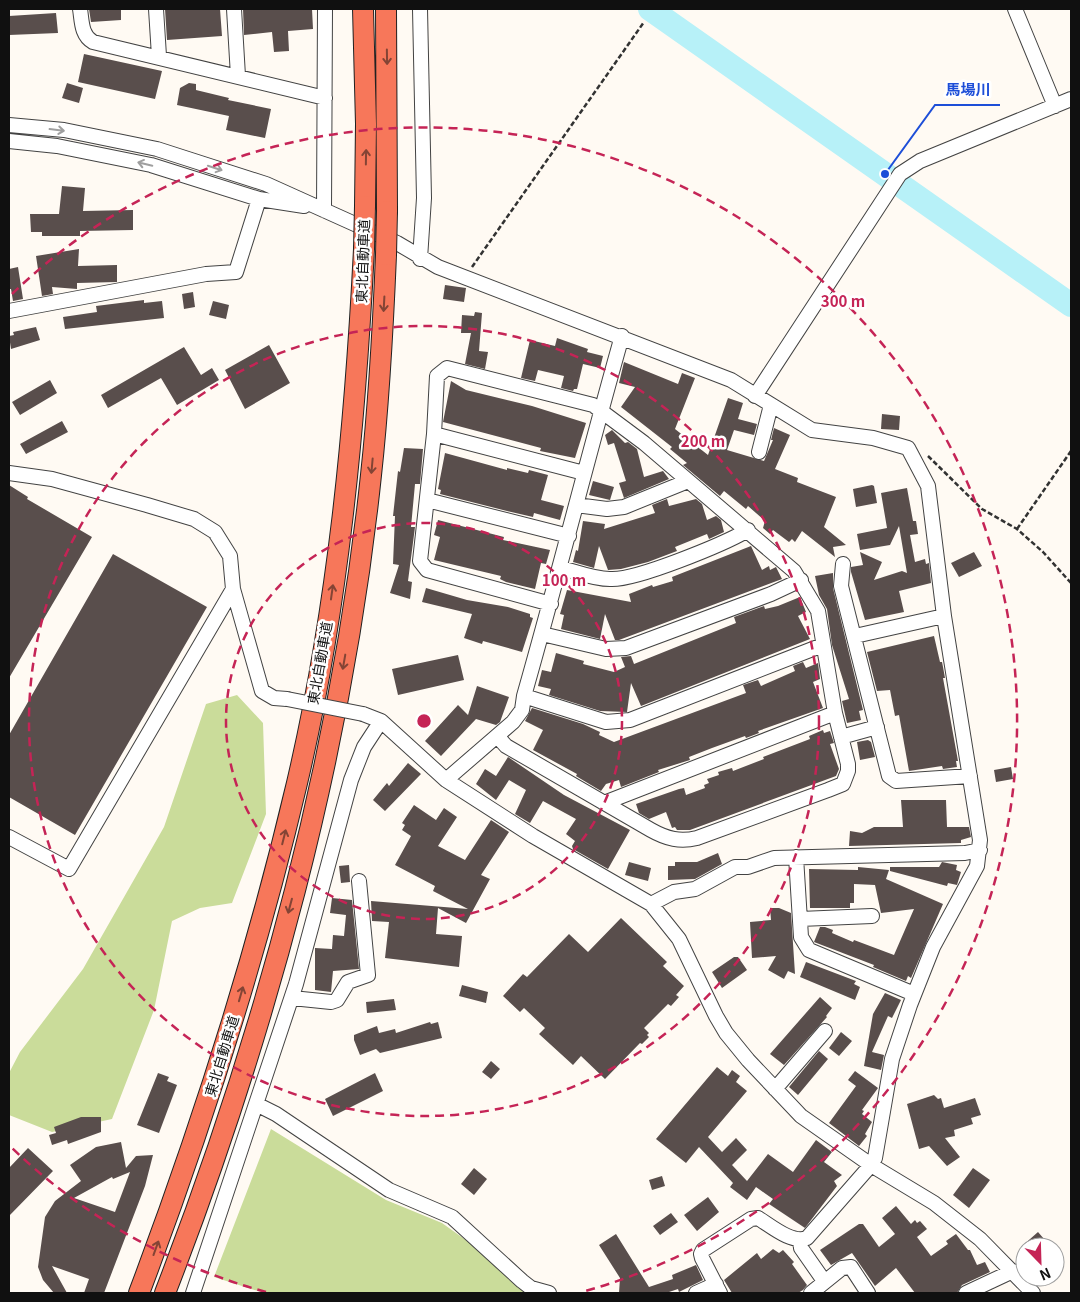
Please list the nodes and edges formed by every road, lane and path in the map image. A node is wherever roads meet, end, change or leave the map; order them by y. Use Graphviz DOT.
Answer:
graph roads {
  1 [pos="80,9"];
  2 [pos="156,9"];
  3 [pos="234,9"];
  4 [pos="324,9"];
  5 [pos="363,9"];
  6 [pos="386,9"];
  7 [pos="420,9"];
  8 [pos="1015,9"];
  9 [pos="644,22"];
  10 [pos="159,56"];
  11 [pos="238,76"];
  12 [pos="325,98"];
  13 [pos="1071,99"];
  14 [pos="1055,106"];
  15 [pos="9,124"];
  16 [pos="9,141"];
  17 [pos="259,199"];
  18 [pos="324,210"];
  19 [pos="420,259"];
  20 [pos="464,278"];
  21 [pos="9,311"];
  22 [pos="622,336"];
  23 [pos="755,396"];
  24 [pos="771,405"];
  25 [pos="601,411"];
  26 [pos="434,434"];
  27 [pos="908,448"];
  28 [pos="1071,451"];
  29 [pos="759,452"];
  30 [pos="9,473"];
  31 [pos="584,473"];
  32 [pos="688,481"];
  33 [pos="427,500"];
  34 [pos="576,505"];
  35 [pos="1017,529"];
  36 [pos="748,530"];
  37 [pos="569,536"];
  38 [pos="843,564"];
  39 [pos="561,568"];
  40 [pos="801,580"];
  41 [pos="1071,583"];
  42 [pos="233,589"];
  43 [pos="550,604"];
  44 [pos="944,616"];
  45 [pos="542,634"];
  46 [pos="854,636"];
  47 [pos="823,645"];
  48 [pos="524,696"];
  49 [pos="835,713"];
  50 [pos="381,721"];
  51 [pos="877,727"];
  52 [pos="498,737"];
  53 [pos="841,737"];
  54 [pos="970,776"];
  55 [pos="446,780"];
  56 [pos="604,803"];
  57 [pos="9,837"];
  58 [pos="980,850"];
  59 [pos="796,858"];
  60 [pos="359,881"];
  61 [pos="651,904"];
  62 [pos="872,916"];
  63 [pos="800,920"];
  64 [pos="914,994"];
  65 [pos="292,998"];
  66 [pos="825,1031"];
  67 [pos="775,1088"];
  68 [pos="256,1104"];
  69 [pos="871,1164"];
  70 [pos="800,1240"];
  71 [pos="1013,1271"];
  72 [pos="824,1281"];
  73 [pos="718,1289"];
  74 [pos="139,1293"];
  75 [pos="164,1293"];
  76 [pos="193,1293"];
  77 [pos="549,1293"];
  78 [pos="696,1293"];
  79 [pos="811,1293"];
  80 [pos="868,1293"];
  81 [pos="966,1293"];
  82 [pos="1034,1293"];
  1 -- 10 [label="street"];
  2 -- 10 [label="street"];
  3 -- 11 [label="street"];
  4 -- 12 [label="street"];
  74 -- 5 [label="highway, 東北自動車道, one-way, bridge"];
  6 -- 75 [label="highway, 東北自動車道, one-way, bridge"];
  7 -- 19 [label="street"];
  8 -- 14 [label="street"];
  9 -- 20 [label="path"];
  10 -- 11 [label="street"];
  11 -- 12 [label="street"];
  12 -- 18 [label="street"];
  13 -- 14 [label="street"];
  14 -- 23 [label="street"];
  15 -- 18 [label="street, one-way"];
  17 -- 16 [label="street, one-way"];
  17 -- 18 [label="street"];
  17 -- 21 [label="street"];
  18 -- 19 [label="street"];
  19 -- 20 [label="street"];
  20 -- 22 [label="street"];
  22 -- 23 [label="street"];
  22 -- 25 [label="street"];
  23 -- 24 [label="street"];
  24 -- 27 [label="street"];
  24 -- 29 [label="street"];
  25 -- 26 [label="street"];
  25 -- 31 [label="street"];
  25 -- 32 [label="street"];
  26 -- 31 [label="street"];
  26 -- 33 [label="street"];
  27 -- 35 [label="path"];
  27 -- 44 [label="street"];
  28 -- 35 [label="path"];
  30 -- 42 [label="street"];
  31 -- 34 [label="street"];
  32 -- 34 [label="street"];
  32 -- 36 [label="street"];
  33 -- 37 [label="street"];
  33 -- 43 [label="street"];
  34 -- 37 [label="street"];
  35 -- 41 [label="path"];
  36 -- 39 [label="street"];
  36 -- 40 [label="street"];
  37 -- 39 [label="street"];
  38 -- 46 [label="street"];
  39 -- 43 [label="street"];
  40 -- 45 [label="street"];
  40 -- 47 [label="street"];
  42 -- 50 [label="street, bridge"];
  42 -- 57 [label="street"];
  43 -- 45 [label="street"];
  44 -- 46 [label="street"];
  44 -- 54 [label="street"];
  45 -- 48 [label="street"];
  46 -- 51 [label="street"];
  47 -- 48 [label="street"];
  47 -- 49 [label="street"];
  48 -- 52 [label="street"];
  49 -- 53 [label="street"];
  49 -- 56 [label="street"];
  50 -- 55 [label="street"];
  50 -- 65 [label="street"];
  51 -- 53 [label="street"];
  51 -- 54 [label="street"];
  52 -- 55 [label="street"];
  52 -- 56 [label="street"];
  53 -- 56 [label="street"];
  54 -- 58 [label="street"];
  55 -- 61 [label="street"];
  58 -- 59 [label="street"];
  58 -- 64 [label="street"];
  59 -- 61 [label="street"];
  59 -- 63 [label="street"];
  60 -- 65 [label="street"];
  61 -- 67 [label="street"];
  62 -- 63 [label="street"];
  63 -- 64 [label="street"];
  64 -- 69 [label="street"];
  65 -- 68 [label="street"];
  66 -- 67 [label="street"];
  67 -- 69 [label="street"];
  68 -- 76 [label="street"];
  68 -- 77 [label="street"];
  69 -- 70 [label="street"];
  69 -- 71 [label="street"];
  70 -- 72 [label="street"];
  70 -- 73 [label="street"];
  71 -- 81 [label="street"];
  71 -- 82 [label="street"];
  72 -- 79 [label="street"];
  72 -- 80 [label="street"];
  73 -- 78 [label="street"];
}
